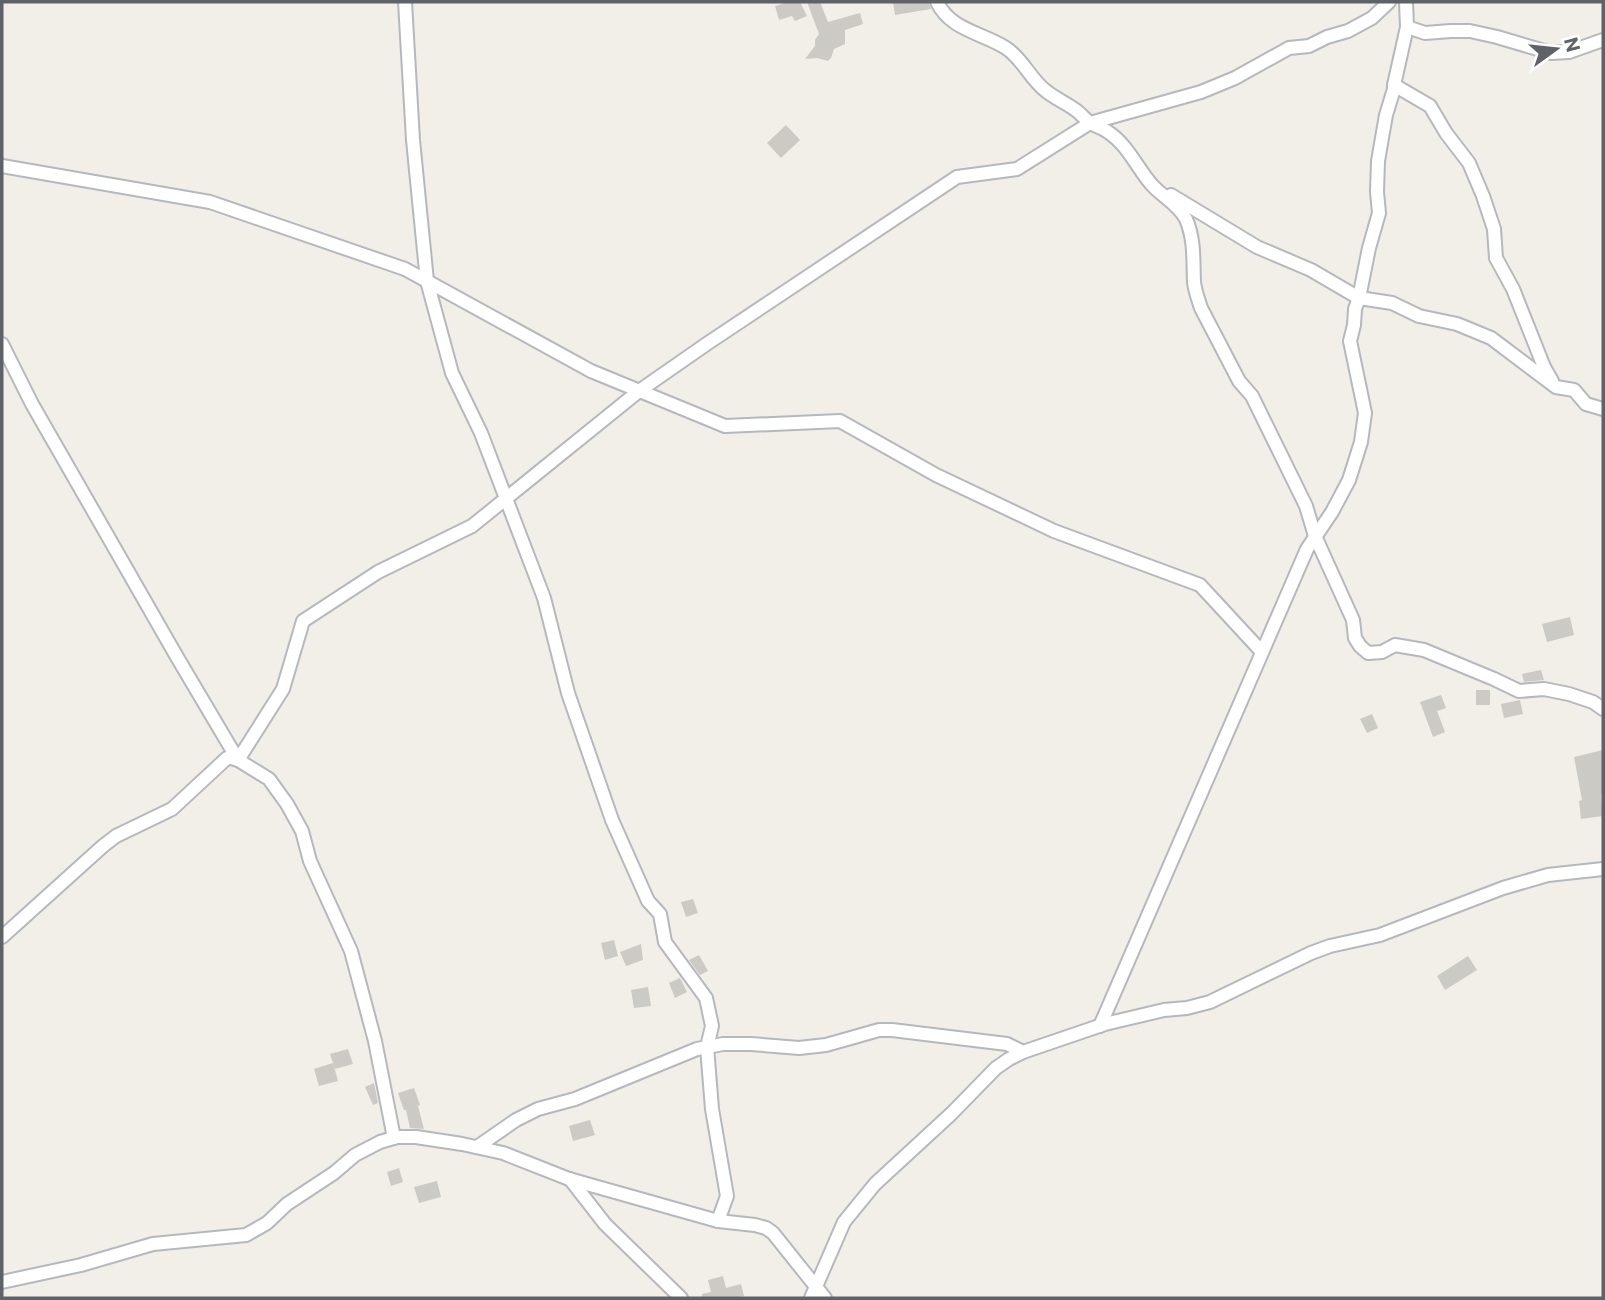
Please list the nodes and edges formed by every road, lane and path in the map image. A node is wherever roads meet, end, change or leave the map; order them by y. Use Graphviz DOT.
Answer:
graph roads {
  1 [pos="405,2"];
  2 [pos="937,2"];
  3 [pos="1389,2"];
  4 [pos="1405,2"];
  5 [pos="1407,27"];
  6 [pos="1603,40"];
  7 [pos="1394,85"];
  8 [pos="1090,123"];
  9 [pos="2,166"];
  10 [pos="1152,185"];
  11 [pos="427,281"];
  12 [pos="1359,298"];
  13 [pos="2,344"];
  14 [pos="1556,387"];
  15 [pos="639,391"];
  16 [pos="1603,410"];
  17 [pos="505,499"];
  18 [pos="1315,536"];
  19 [pos="1262,652"];
  20 [pos="1603,709"];
  21 [pos="239,760"];
  22 [pos="1603,869"];
  23 [pos="2,937"];
  24 [pos="1100,1026"];
  25 [pos="707,1047"];
  26 [pos="1023,1052"];
  27 [pos="394,1138"];
  28 [pos="477,1147"];
  29 [pos="569,1179"];
  30 [pos="718,1221"];
  31 [pos="2,1282"];
  32 [pos="813,1293"];
  33 [pos="681,1298"];
  34 [pos="825,1298"];
  1 -- 11 [label="street"];
  2 -- 8 [label="street"];
  3 -- 8 [label="street"];
  4 -- 5 [label="street"];
  5 -- 6 [label="street"];
  5 -- 7 [label="street"];
  7 -- 12 [label="street"];
  7 -- 14 [label="street"];
  8 -- 10 [label="street"];
  8 -- 15 [label="street"];
  9 -- 11 [label="street"];
  10 -- 12 [label="street"];
  10 -- 18 [label="street"];
  11 -- 15 [label="street"];
  11 -- 17 [label="street"];
  12 -- 14 [label="street"];
  12 -- 18 [label="street"];
  13 -- 21 [label="street"];
  14 -- 16 [label="street"];
  15 -- 17 [label="street"];
  15 -- 19 [label="street"];
  17 -- 21 [label="street"];
  17 -- 25 [label="street"];
  18 -- 19 [label="street"];
  18 -- 20 [label="street"];
  19 -- 24 [label="street"];
  21 -- 23 [label="street"];
  21 -- 27 [label="street"];
  22 -- 24 [label="street"];
  24 -- 26 [label="street"];
  25 -- 26 [label="street"];
  25 -- 28 [label="street"];
  25 -- 30 [label="street"];
  26 -- 32 [label="street"];
  27 -- 28 [label="street"];
  27 -- 31 [label="street"];
  28 -- 29 [label="street"];
  29 -- 30 [label="street"];
  29 -- 33 [label="street"];
  30 -- 32 [label="street"];
  32 -- 34 [label="street"];
}
